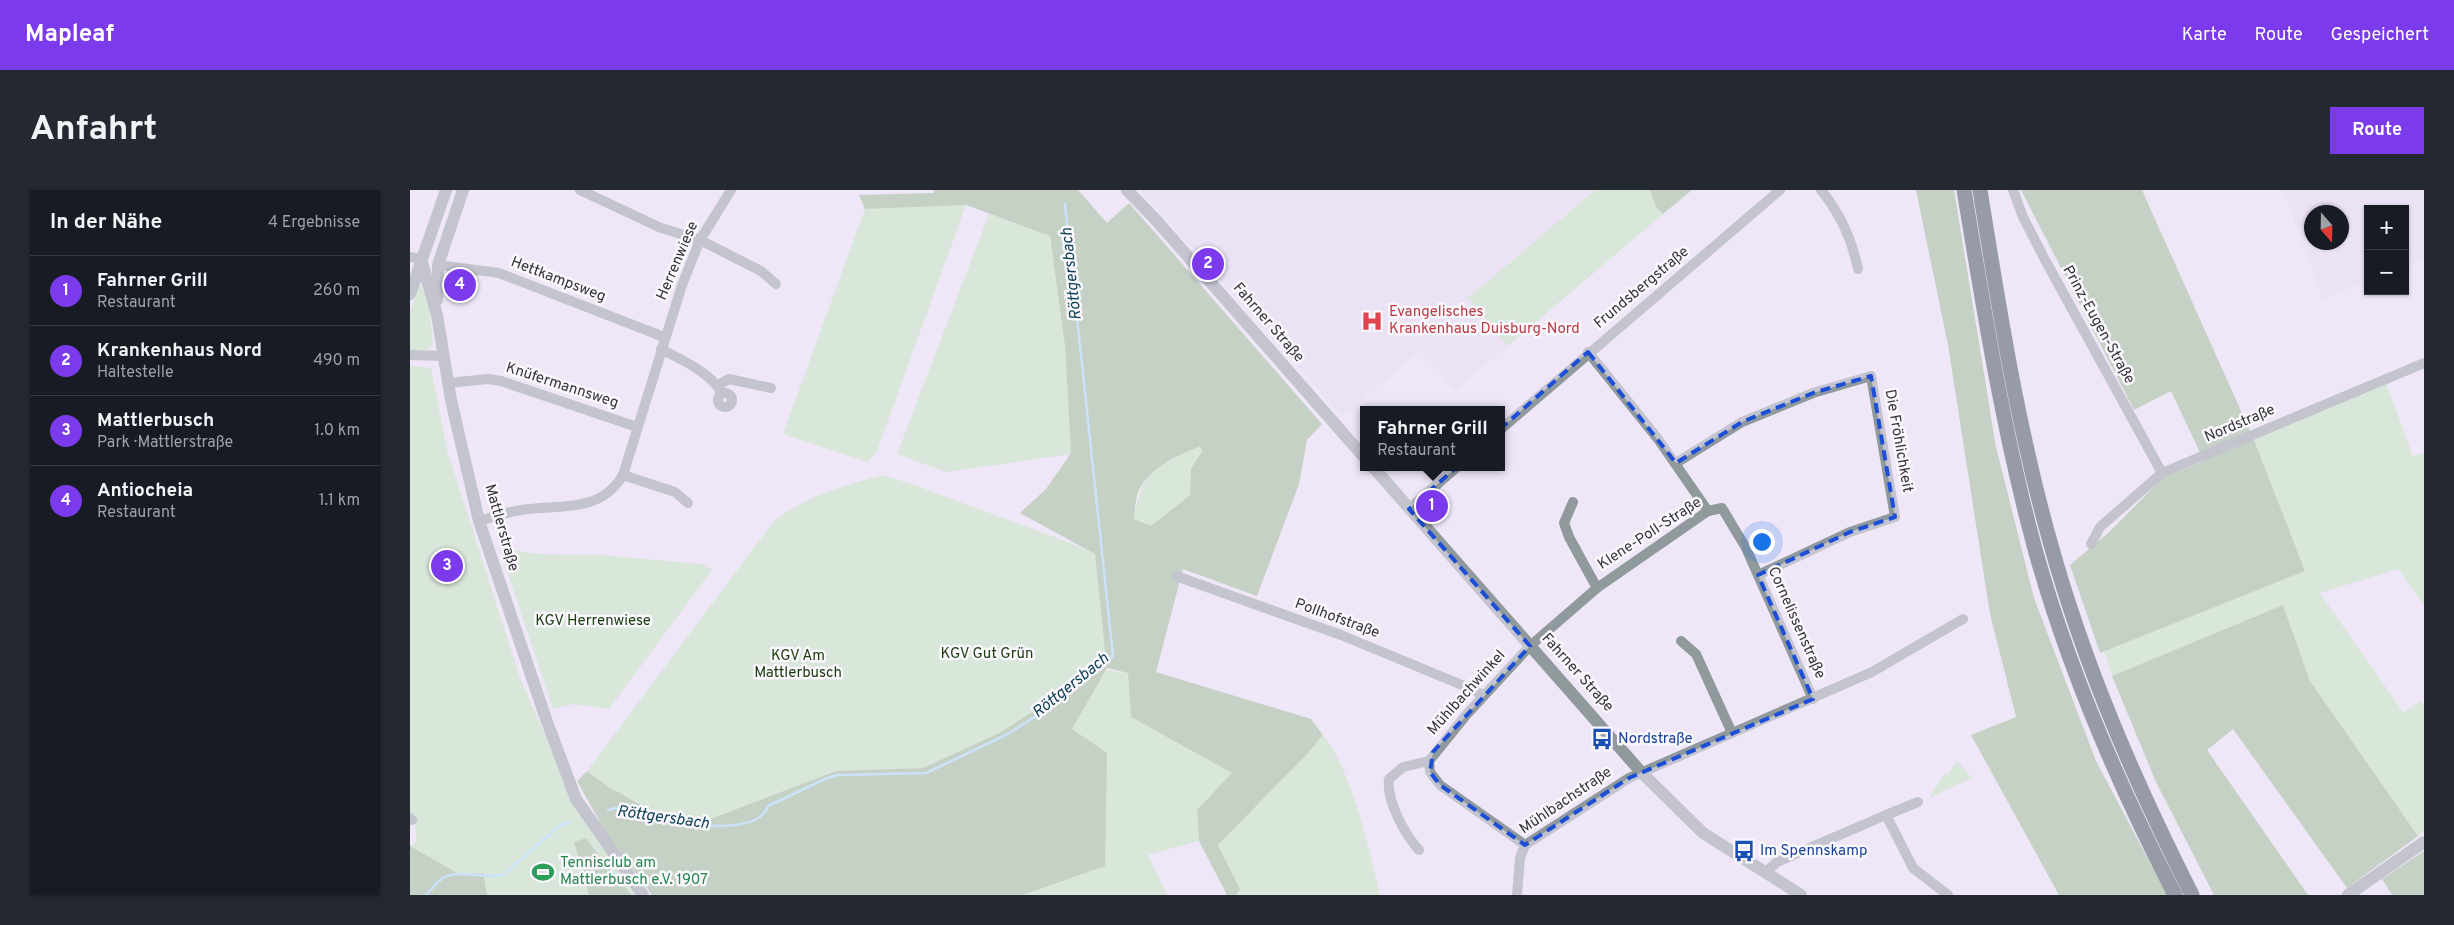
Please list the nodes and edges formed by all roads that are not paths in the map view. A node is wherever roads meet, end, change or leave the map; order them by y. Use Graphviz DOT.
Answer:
graph roads {
  1 [pos="446,190"];
  2 [pos="463,190"];
  3 [pos="580,190"];
  4 [pos="730,190"];
  5 [pos="1127,190"];
  6 [pos="1780,190"];
  7 [pos="1821,190"];
  8 [pos="1964,190"];
  9 [pos="1980,190"];
  10 [pos="2013,190"];
  11 [pos="700,240"];
  12 [pos="416,258"];
  13 [pos="438,265"];
  14 [pos="1858,269"];
  15 [pos="776,284"];
  16 [pos="410,294"];
  17 [pos="436,315"];
  18 [pos="664,337"];
  19 [pos="661,348"];
  20 [pos="1588,352"];
  21 [pos="410,355"];
  22 [pos="443,356"];
  23 [pos="2424,362"];
  24 [pos="448,383"];
  25 [pos="771,388"];
  26 [pos="1505,425"];
  27 [pos="637,427"];
  28 [pos="1360,453"];
  29 [pos="1676,464"];
  30 [pos="1377,471"];
  31 [pos="1452,471"];
  32 [pos="2162,473"];
  33 [pos="623,475"];
  34 [pos="1573,502"];
  35 [pos="688,503"];
  36 [pos="1409,508"];
  37 [pos="1722,508"];
  38 [pos="1708,511"];
  39 [pos="479,521"];
  40 [pos="2091,544"];
  41 [pos="1758,575"];
  42 [pos="1176,576"];
  43 [pos="1596,588"];
  44 [pos="1963,619"];
  45 [pos="1681,641"];
  46 [pos="1530,646"];
  47 [pos="1483,696"];
  48 [pos="1813,699"];
  49 [pos="1732,733"];
  50 [pos="1429,761"];
  51 [pos="1641,772"];
  52 [pos="1918,802"];
  53 [pos="1886,815"];
  54 [pos="2424,842"];
  55 [pos="1525,844"];
  56 [pos="1419,850"];
  57 [pos="1766,872"];
  58 [pos="643,895"];
  59 [pos="1517,895"];
  60 [pos="1801,895"];
  61 [pos="1948,895"];
  62 [pos="2175,895"];
  63 [pos="2192,895"];
  64 [pos="2348,895"];
  1 -- 12 [label="street"];
  2 -- 13 [label="street, Mattlerstraße"];
  3 -- 11 [label="street"];
  4 -- 11 [label="street, Herrenwiese"];
  5 -- 28 [label="street, Fahrner Straße"];
  6 -- 20 [label="street, Frundsbergstraße"];
  7 -- 14 [label="street"];
  8 -- 62 [label="highway"];
  9 -- 63 [label="highway"];
  10 -- 32 [label="street, Prinz-Eugen-Straße"];
  11 -- 15 [label="street"];
  11 -- 18 [label="street, Herrenwiese"];
  12 -- 16 [label="street"];
  12 -- 17 [label="street, Mattlerstraße"];
  13 -- 17 [label="street, Mattlerstraße"];
  13 -- 18 [label="street, Hettkampsweg"];
  17 -- 22 [label="street, Mattlerstraße"];
  18 -- 19 [label="street, Herrenwiese"];
  19 -- 25 [label="street"];
  19 -- 27 [label="street, Herrenwiese"];
  20 -- 26 [label="street, Frundsbergstraße"];
  20 -- 29 [label="street"];
  21 -- 22 [label="street"];
  22 -- 24 [label="street, Mattlerstraße"];
  23 -- 32 [label="street, Nordstraße"];
  24 -- 27 [label="street, Knüfermannsweg"];
  24 -- 39 [label="street, Mattlerstraße"];
  27 -- 33 [label="street, Herrenwiese"];
  29 -- 38 [label="street"];
  29 -- 41 [label="street, Die Fröhlichkeit"];
  30 -- 36 [label="street, Fahrner Straße"];
  31 -- 36 [label="street"];
  32 -- 40 [label="street, Nordstraße"];
  33 -- 35 [label="street"];
  33 -- 39 [label="street, Herrenwiese"];
  34 -- 43 [label="street, Klene-Poll-Straße"];
  36 -- 46 [label="street, Fahrner Straße"];
  37 -- 38 [label="street, Klene-Poll-Straße"];
  37 -- 41 [label="street, Cornelissenstraße"];
  38 -- 43 [label="street, Klene-Poll-Straße"];
  39 -- 58 [label="street, Mattlerstraße"];
  41 -- 48 [label="street, Cornelissenstraße"];
  42 -- 47 [label="street, Pollhofstraße"];
  43 -- 46 [label="street, Klene-Poll-Straße"];
  44 -- 48 [label="street"];
  45 -- 49 [label="street"];
  46 -- 47 [label="street, Mühlbachwinkel"];
  46 -- 51 [label="street, Fahrner Straße"];
  47 -- 50 [label="street, Mühlbachwinkel"];
  48 -- 49 [label="street"];
  49 -- 51 [label="street"];
  50 -- 55 [label="street"];
  50 -- 56 [label="street"];
  51 -- 55 [label="street, Mühlbachstraße"];
  51 -- 57 [label="street, Fahrner Straße"];
  52 -- 53 [label="street"];
  53 -- 57 [label="street"];
  53 -- 61 [label="street"];
  54 -- 64 [label="street"];
  55 -- 59 [label="street, Mühlbachstraße"];
  57 -- 60 [label="street, Fahrner Straße"];
}
